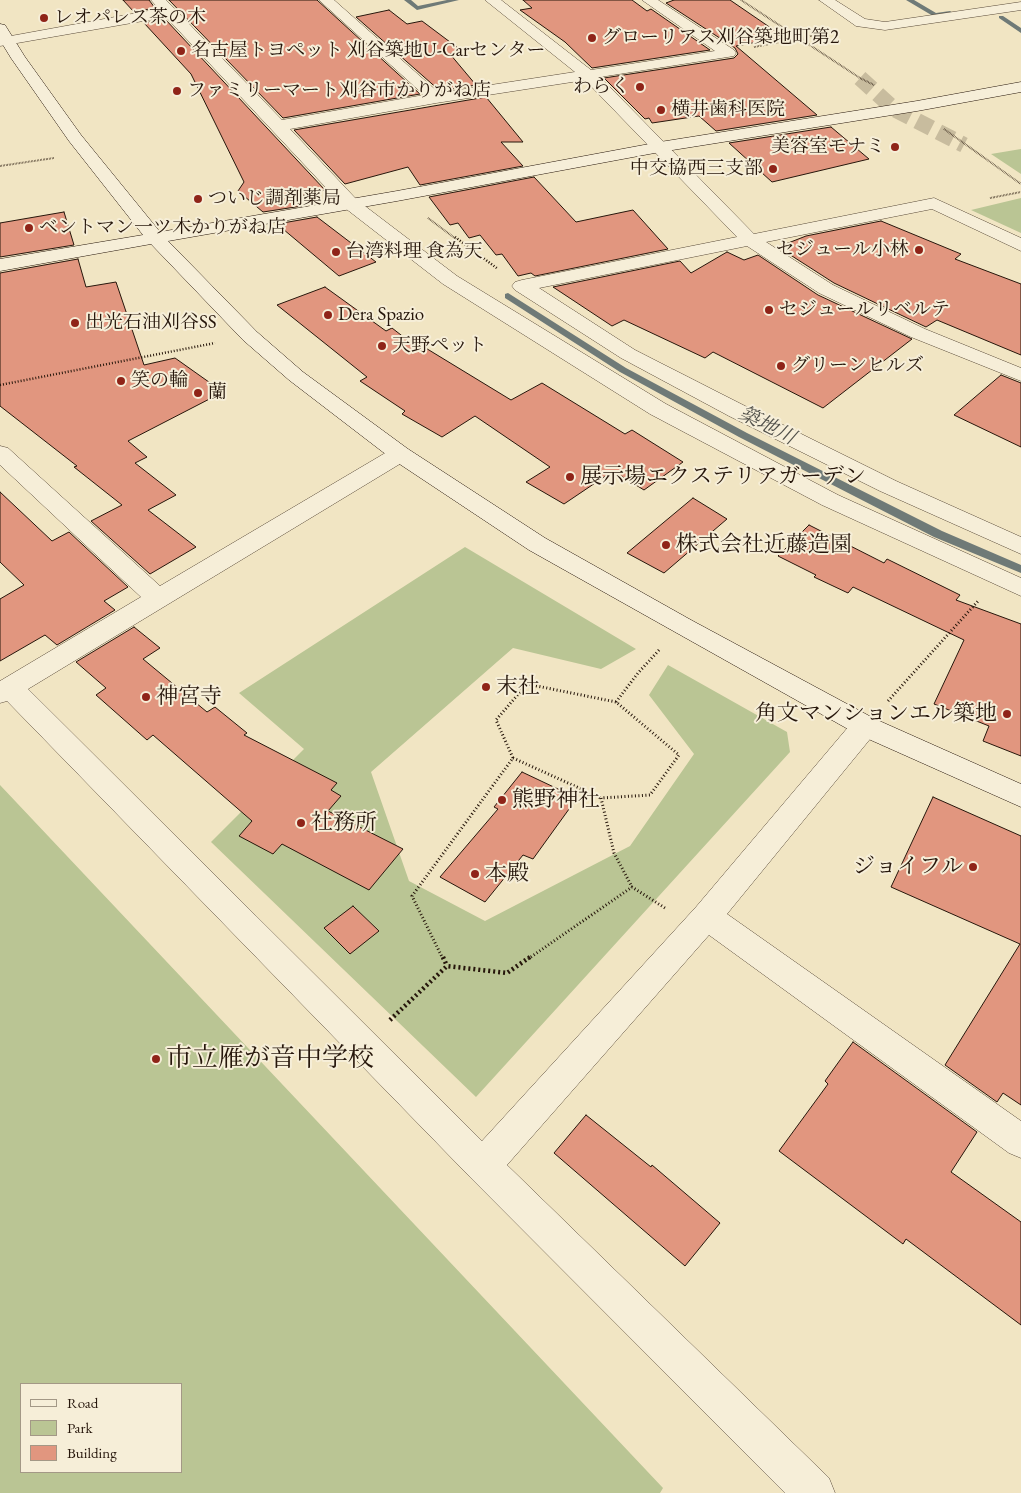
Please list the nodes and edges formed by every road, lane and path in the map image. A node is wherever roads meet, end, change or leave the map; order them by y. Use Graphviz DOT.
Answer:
graph roads {
  1 [pos="158,0"];
  2 [pos="326,0"];
  3 [pos="492,0"];
  4 [pos="649,0"];
  5 [pos="741,0"];
  6 [pos="826,0"];
  7 [pos="984,0"];
  8 [pos="1021,6"];
  9 [pos="1000,9"];
  10 [pos="169,12"];
  11 [pos="1021,23"];
  12 [pos="3,37"];
  13 [pos="800,38"];
  14 [pos="726,51"];
  15 [pos="590,76"];
  16 [pos="860,78"];
  17 [pos="1021,87"];
  18 [pos="436,98"];
  19 [pos="278,126"];
  20 [pos="964,146"];
  21 [pos="660,147"];
  22 [pos="87,153"];
  23 [pos="0,166"];
  24 [pos="1021,184"];
  25 [pos="397,196"];
  26 [pos="351,204"];
  27 [pos="155,238"];
  28 [pos="751,242"];
  29 [pos="1021,245"];
  30 [pos="0,265"];
  31 [pos="522,286"];
  32 [pos="250,336"];
  33 [pos="1021,375"];
  34 [pos="0,385"];
  35 [pos="0,453"];
  36 [pos="400,454"];
  37 [pos="1021,546"];
  38 [pos="998,579"];
  39 [pos="1021,588"];
  40 [pos="157,598"];
  41 [pos="661,649"];
  42 [pos="5,690"];
  43 [pos="616,702"];
  44 [pos="865,726"];
  45 [pos="513,758"];
  46 [pos="1021,796"];
  47 [pos="601,798"];
  48 [pos="632,887"];
  49 [pos="702,922"];
  50 [pos="447,966"];
  51 [pos="363,1045"];
  52 [pos="1021,1141"];
  53 [pos="483,1166"];
  54 [pos="814,1493"];
  1 -- 10 [label="street"];
  2 -- 18 [label="street"];
  3 -- 15 [label="street"];
  4 -- 14 [label="street"];
  5 -- 13 [label="path"];
  6 -- 9 [label="street"];
  7 -- 9 [label="street"];
  8 -- 9 [label="street"];
  9 -- 11 [label="street"];
  10 -- 12 [label="street"];
  10 -- 19 [label="street"];
  12 -- 22 [label="street"];
  13 -- 14 [label="path"];
  13 -- 16 [label="path"];
  14 -- 15 [label="street"];
  15 -- 18 [label="street"];
  15 -- 21 [label="street"];
  17 -- 21 [label="street"];
  18 -- 19 [label="street"];
  19 -- 26 [label="street"];
  20 -- 24 [label="path"];
  21 -- 25 [label="street"];
  21 -- 28 [label="street"];
  22 -- 23 [label="path"];
  22 -- 27 [label="street"];
  25 -- 26 [label="street"];
  25 -- 31 [label="path"];
  26 -- 27 [label="street"];
  26 -- 38 [label="street"];
  27 -- 30 [label="street"];
  27 -- 32 [label="street"];
  28 -- 29 [label="street"];
  28 -- 31 [label="street"];
  28 -- 33 [label="street"];
  31 -- 37 [label="street"];
  32 -- 34 [label="path"];
  32 -- 36 [label="street"];
  35 -- 40 [label="street"];
  36 -- 40 [label="street"];
  36 -- 44 [label="street"];
  38 -- 39 [label="street"];
  38 -- 44 [label="path"];
  40 -- 42 [label="street"];
  41 -- 43 [label="path"];
  42 -- 51 [label="street"];
  43 -- 45 [label="path"];
  43 -- 47 [label="path"];
  44 -- 46 [label="street"];
  44 -- 49 [label="street"];
  45 -- 47 [label="path"];
  45 -- 50 [label="path"];
  47 -- 48 [label="path"];
  48 -- 49 [label="path"];
  48 -- 50 [label="path"];
  49 -- 52 [label="street"];
  49 -- 53 [label="street"];
  50 -- 51 [label="path"];
  51 -- 53 [label="street"];
  53 -- 54 [label="street"];
}
